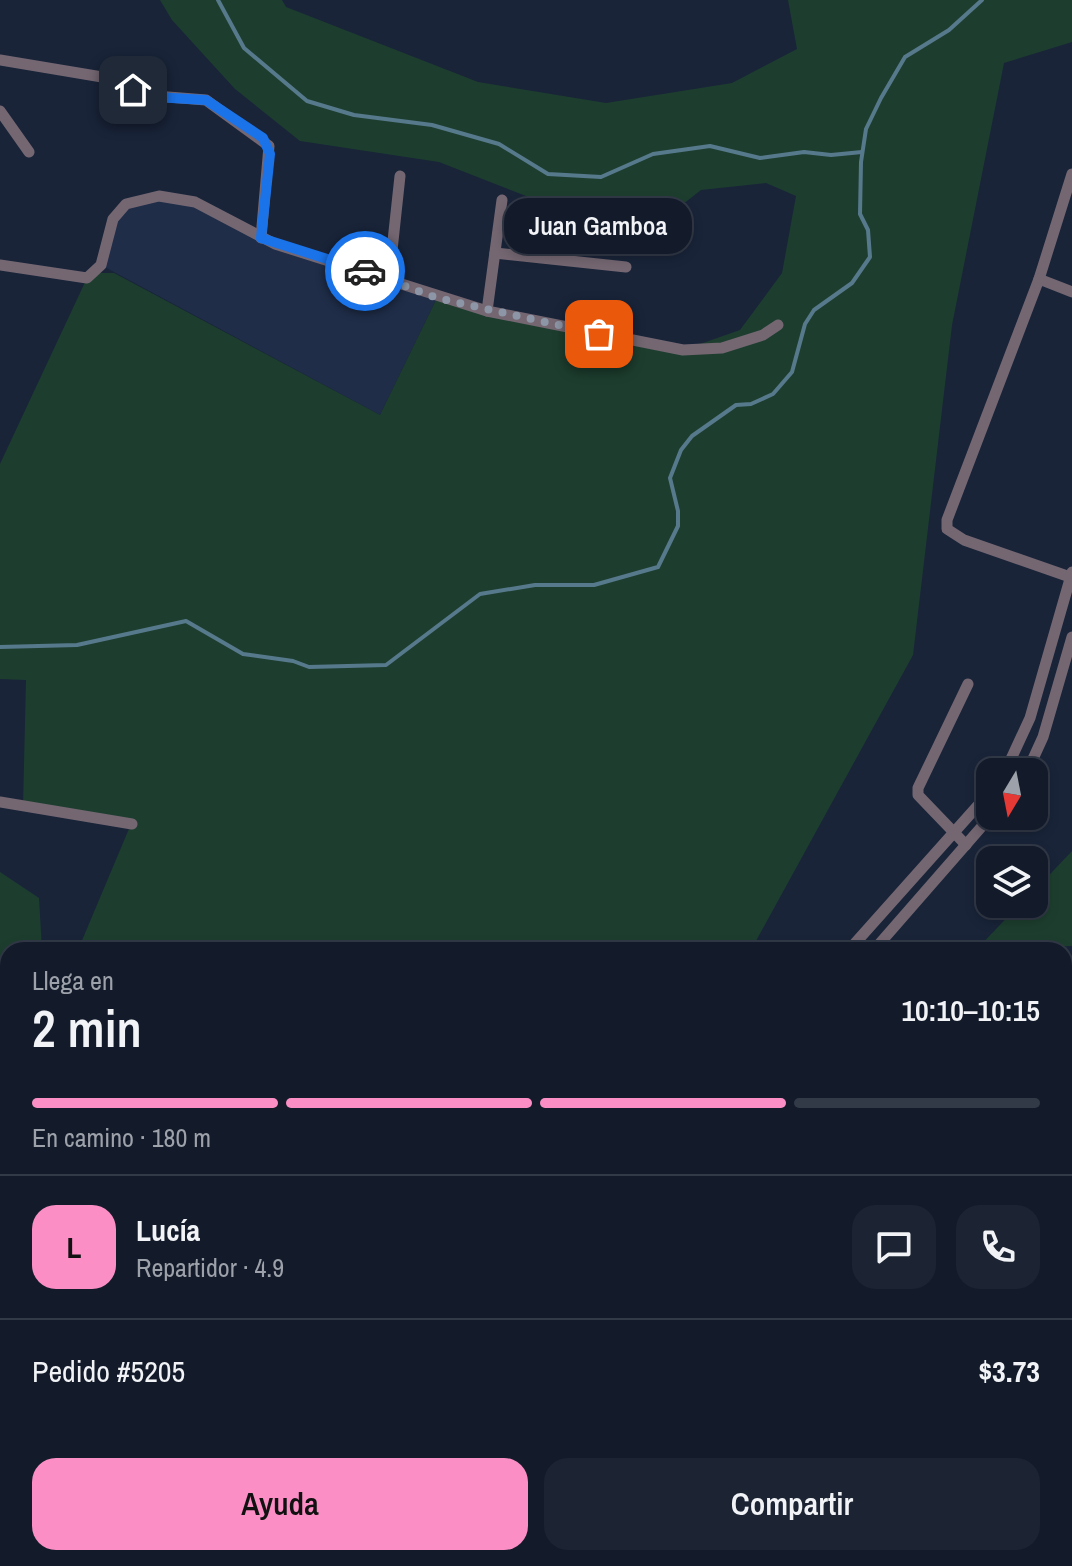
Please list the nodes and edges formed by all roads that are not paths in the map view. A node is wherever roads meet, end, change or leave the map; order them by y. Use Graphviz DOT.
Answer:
graph roads {
  1 [pos="0,60"];
  2 [pos="0,111"];
  3 [pos="29,152"];
  4 [pos="1072,174"];
  5 [pos="400,176"];
  6 [pos="502,200"];
  7 [pos="261,238"];
  8 [pos="495,253"];
  9 [pos="0,265"];
  10 [pos="626,267"];
  11 [pos="389,278"];
  12 [pos="1039,279"];
  13 [pos="1072,292"];
  14 [pos="487,311"];
  15 [pos="778,325"];
  16 [pos="1071,574"];
  17 [pos="1072,637"];
  18 [pos="968,684"];
  19 [pos="1011,758"];
  20 [pos="1033,758"];
  21 [pos="0,802"];
  22 [pos="976,808"];
  23 [pos="132,824"];
  24 [pos="979,830"];
  25 [pos="953,833"];
  26 [pos="966,845"];
  27 [pos="856,942"];
  28 [pos="881,942"];
  1 -- 7 [label="street"];
  2 -- 3 [label="street"];
  4 -- 12 [label="street"];
  5 -- 11 [label="street"];
  6 -- 8 [label="street"];
  7 -- 9 [label="street"];
  7 -- 11 [label="street"];
  8 -- 10 [label="street"];
  8 -- 14 [label="street"];
  11 -- 14 [label="street"];
  12 -- 13 [label="street"];
  12 -- 16 [label="street"];
  14 -- 15 [label="street"];
  16 -- 19 [label="street"];
  17 -- 20 [label="street"];
  18 -- 25 [label="street"];
  21 -- 23 [label="street"];
  22 -- 25 [label="street"];
  24 -- 26 [label="street"];
  25 -- 26 [label="street"];
  25 -- 27 [label="street"];
  26 -- 28 [label="street"];
}
